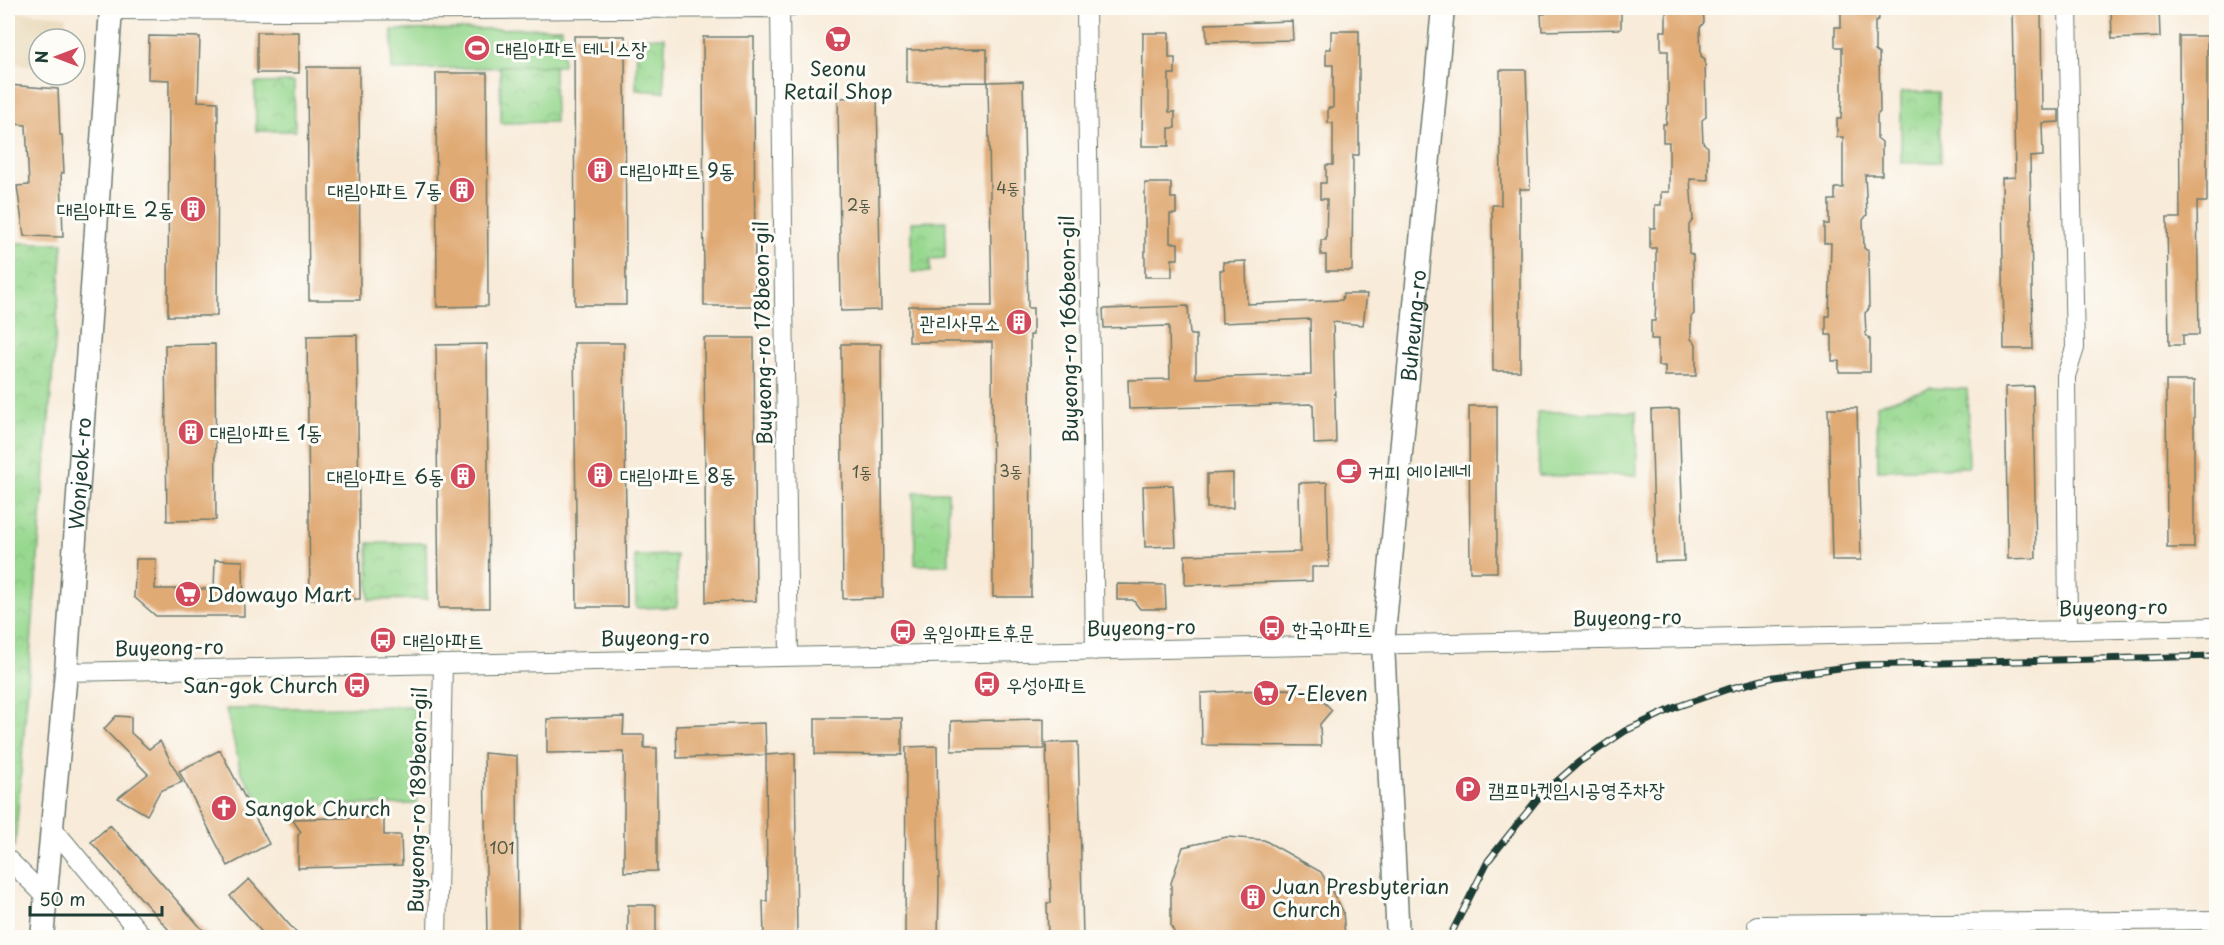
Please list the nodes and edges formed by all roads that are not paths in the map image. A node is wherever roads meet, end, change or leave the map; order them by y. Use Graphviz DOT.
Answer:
graph roads {
  1 [pos="780,8"];
  2 [pos="789,8"];
  3 [pos="1086,8"];
  4 [pos="1443,8"];
  5 [pos="2068,8"];
  6 [pos="111,9"];
  7 [pos="2217,627"];
  8 [pos="2068,630"];
  9 [pos="1383,644"];
  10 [pos="1095,651"];
  11 [pos="789,657"];
  12 [pos="443,664"];
  13 [pos="66,672"];
  14 [pos="51,826"];
  15 [pos="8,859"];
  16 [pos="45,896"];
  17 [pos="2217,920"];
  18 [pos="1757,924"];
  19 [pos="42,938"];
  20 [pos="144,938"];
  21 [pos="437,938"];
  22 [pos="1398,938"];
  1 -- 2 [label="street"];
  1 -- 6 [label="street"];
  1 -- 11 [label="street, Buyeong-ro 178beon-gil"];
  3 -- 10 [label="street, Buyeong-ro 166beon-gil"];
  4 -- 9 [label="main road, Buheung-ro"];
  5 -- 8 [label="street"];
  6 -- 13 [label="main road, Wonjeok-ro"];
  7 -- 8 [label="street, Buyeong-ro"];
  8 -- 9 [label="street, Buyeong-ro"];
  9 -- 10 [label="street, Buyeong-ro"];
  9 -- 22 [label="main road, Buheung-ro"];
  10 -- 11 [label="street, Buyeong-ro"];
  11 -- 12 [label="street, Buyeong-ro"];
  12 -- 13 [label="street, Buyeong-ro"];
  12 -- 21 [label="street, Buyeong-ro 189beon-gil"];
  13 -- 14 [label="main road, Wonjeok-ro"];
  14 -- 16 [label="main road, Wonjeok-ro"];
  14 -- 20 [label="street"];
  15 -- 16 [label="street"];
  16 -- 19 [label="main road, Wonjeok-ro"];
  17 -- 18 [label="street"];
}
